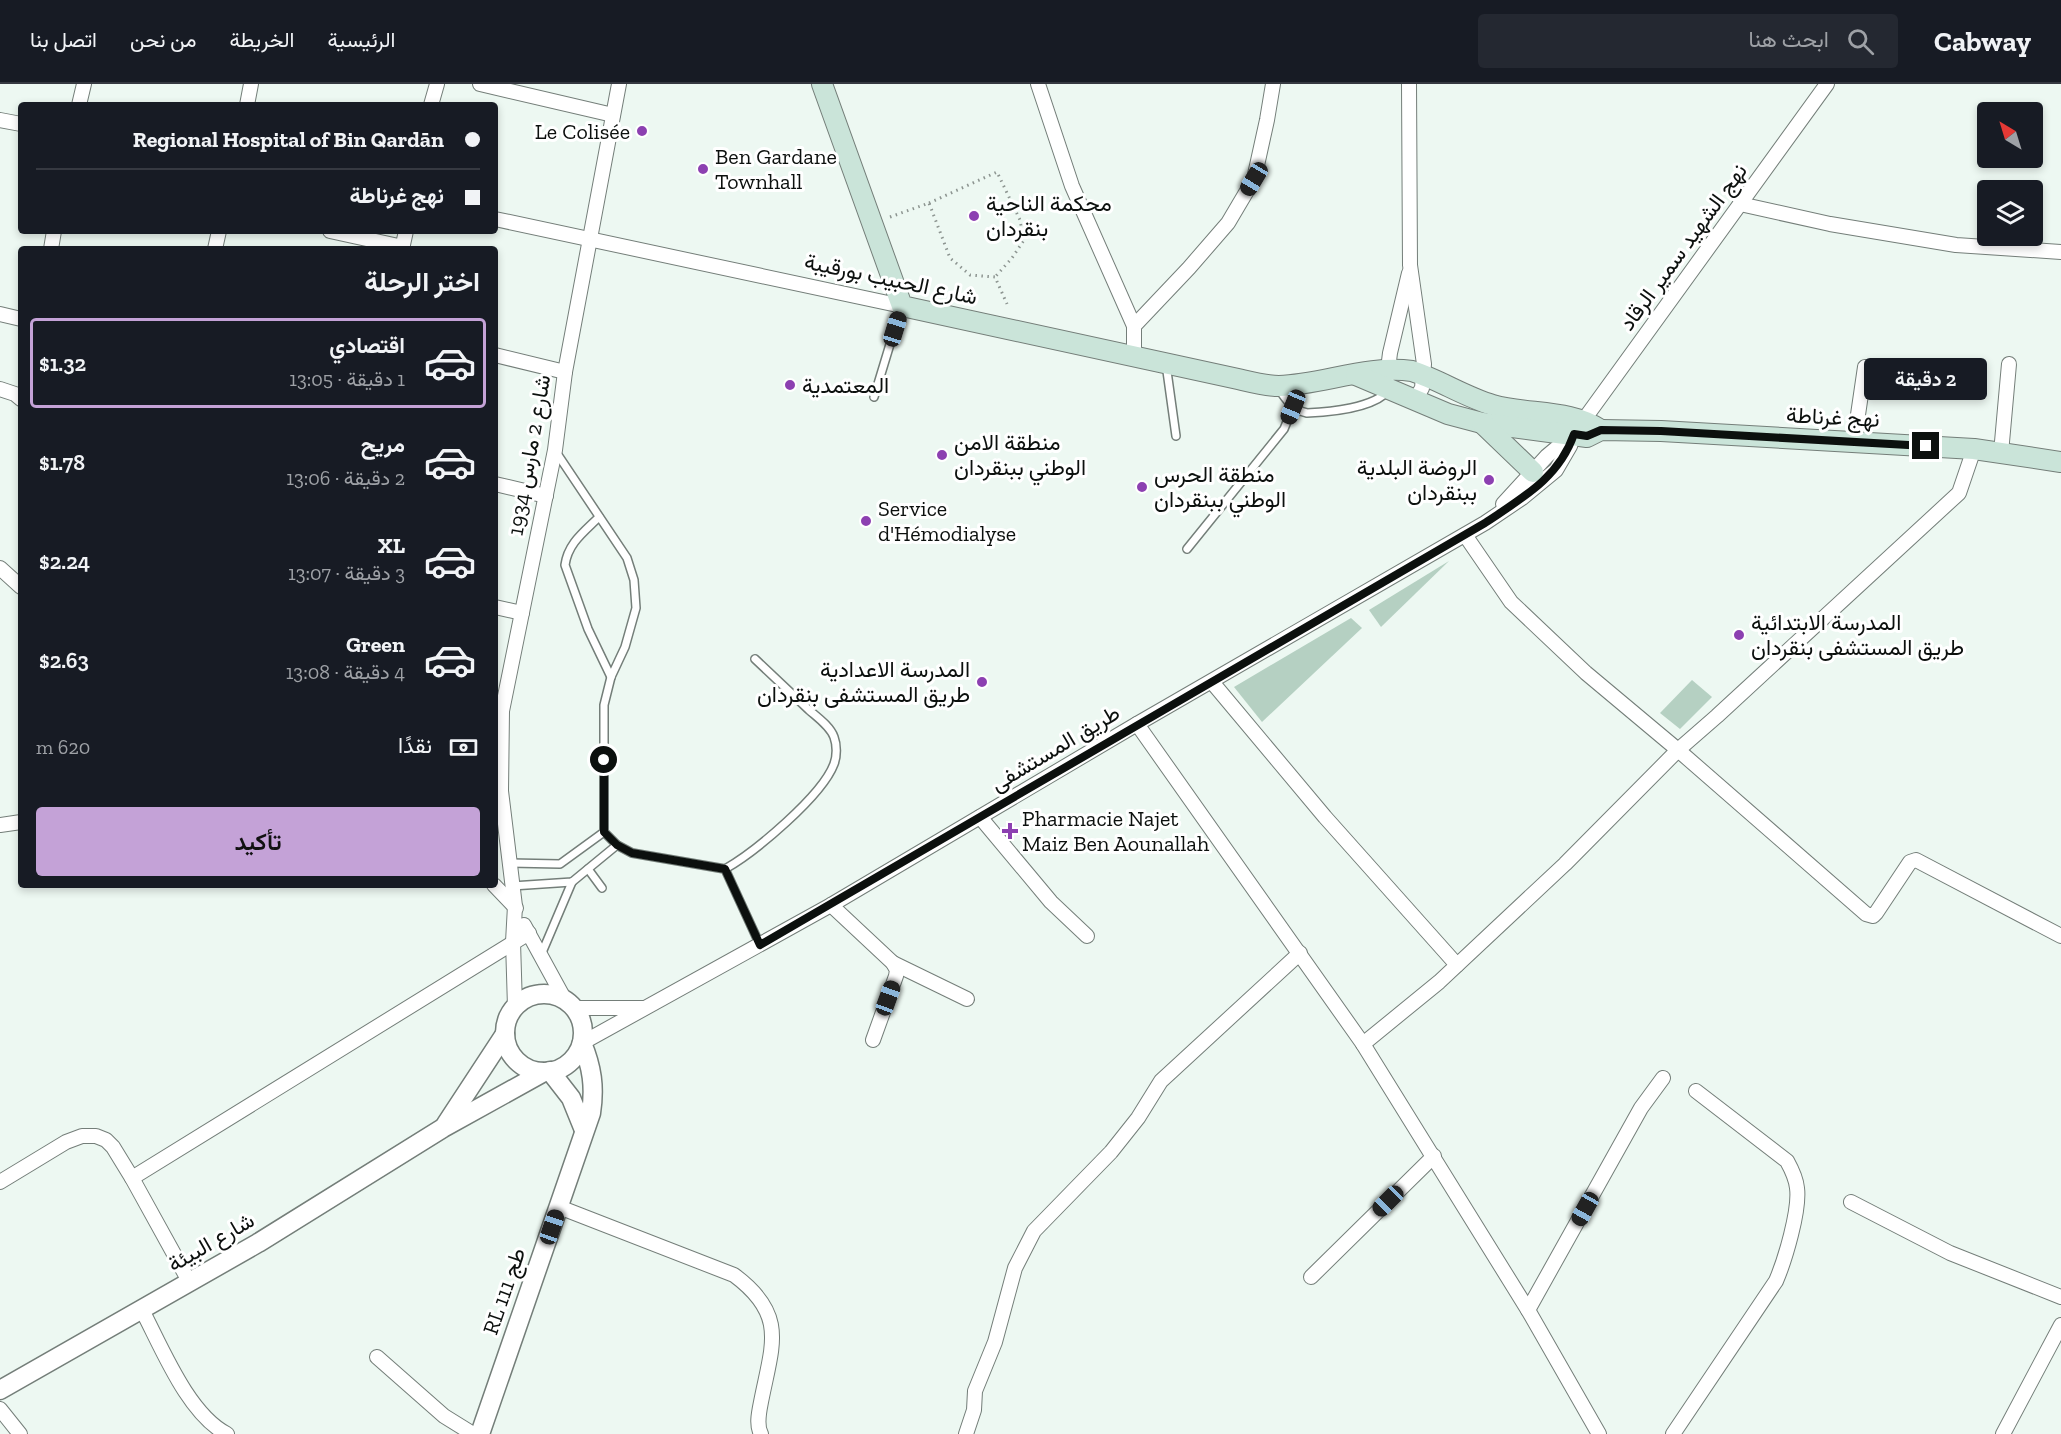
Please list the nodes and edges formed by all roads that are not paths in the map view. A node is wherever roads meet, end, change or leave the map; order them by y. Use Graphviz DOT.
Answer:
graph roads {
  1 [pos="84,84"];
  2 [pos="251,84"];
  3 [pos="437,84"];
  4 [pos="480,84"];
  5 [pos="619,84"];
  6 [pos="822,84"];
  7 [pos="1038,84"];
  8 [pos="1273,84"];
  9 [pos="1409,84"];
  10 [pos="1827,84"];
  11 [pos="80,102"];
  12 [pos="248,102"];
  13 [pos="432,102"];
  14 [pos="613,115"];
  15 [pos="0,120"];
  16 [pos="18,123"];
  17 [pos="1740,204"];
  18 [pos="498,220"];
  19 [pos="343,234"];
  20 [pos="589,240"];
  21 [pos="394,246"];
  22 [pos="2061,252"];
  23 [pos="1410,265"];
  24 [pos="902,306"];
  25 [pos="0,314"];
  26 [pos="18,318"];
  27 [pos="1134,326"];
  28 [pos="498,356"];
  29 [pos="1134,356"];
  30 [pos="1166,363"];
  31 [pos="2009,364"];
  32 [pos="1866,367"];
  33 [pos="565,372"];
  34 [pos="1424,374"];
  35 [pos="1389,379"];
  36 [pos="1277,386"];
  37 [pos="0,388"];
  38 [pos="18,392"];
  39 [pos="1470,396"];
  40 [pos="874,397"];
  41 [pos="1415,400"];
  42 [pos="1293,407"];
  43 [pos="1473,420"];
  44 [pos="1579,427"];
  45 [pos="1601,430"];
  46 [pos="1176,436"];
  47 [pos="1854,442"];
  48 [pos="1974,449"];
  49 [pos="555,450"];
  50 [pos="2001,453"];
  51 [pos="2061,462"];
  52 [pos="1533,472"];
  53 [pos="498,485"];
  54 [pos="546,496"];
  55 [pos="599,517"];
  56 [pos="1485,523"];
  57 [pos="1465,535"];
  58 [pos="1187,549"];
  59 [pos="0,568"];
  60 [pos="18,584"];
  61 [pos="498,608"];
  62 [pos="522,613"];
  63 [pos="755,659"];
  64 [pos="611,677"];
  65 [pos="1212,682"];
  66 [pos="499,711"];
  67 [pos="1137,724"];
  68 [pos="1678,750"];
  69 [pos="498,795"];
  70 [pos="980,817"];
  71 [pos="18,822"];
  72 [pos="0,825"];
  73 [pos="499,825"];
  74 [pos="604,832"];
  75 [pos="617,845"];
  76 [pos="508,863"];
  77 [pos="588,869"];
  78 [pos="725,869"];
  79 [pos="572,882"];
  80 [pos="512,885"];
  81 [pos="497,888"];
  82 [pos="602,888"];
  83 [pos="831,905"];
  84 [pos="515,906"];
  85 [pos="529,933"];
  86 [pos="1087,936"];
  87 [pos="2061,936"];
  88 [pos="513,942"];
  89 [pos="760,945"];
  90 [pos="1300,953"];
  91 [pos="541,955"];
  92 [pos="893,963"];
  93 [pos="1457,965"];
  94 [pos="967,999"];
  95 [pos="570,1004"];
  96 [pos="515,1007"];
  97 [pos="646,1008"];
  98 [pos="505,1034"];
  99 [pos="873,1040"];
  100 [pos="582,1043"];
  101 [pos="1364,1044"];
  102 [pos="547,1072"];
  103 [pos="1663,1078"];
  104 [pos="1696,1091"];
  105 [pos="443,1128"];
  106 [pos="584,1130"];
  107 [pos="1434,1156"];
  108 [pos="132,1178"];
  109 [pos="0,1182"];
  110 [pos="1851,1202"];
  111 [pos="559,1207"];
  112 [pos="1311,1277"];
  113 [pos="190,1283"];
  114 [pos="2061,1297"];
  115 [pos="142,1310"];
  116 [pos="1528,1310"];
  117 [pos="2061,1325"];
  118 [pos="377,1357"];
  119 [pos="0,1390"];
  120 [pos="0,1409"];
  121 [pos="1594,1432"];
  122 [pos="20,1434"];
  123 [pos="227,1434"];
  124 [pos="473,1434"];
  125 [pos="480,1434"];
  126 [pos="761,1434"];
  127 [pos="966,1434"];
  128 [pos="1673,1434"];
  129 [pos="2003,1434"];
  1 -- 11 [label="street"];
  2 -- 12 [label="street"];
  3 -- 13 [label="street"];
  4 -- 14 [label="street"];
  5 -- 14 [label="street, شارع 2 مارس 1934"];
  6 -- 24 [label="main road"];
  7 -- 27 [label="street"];
  8 -- 27 [label="street"];
  9 -- 23 [label="street"];
  10 -- 17 [label="street, نهج الشهيد سمير الرقاد"];
  14 -- 20 [label="street, شارع 2 مارس 1934"];
  15 -- 16 [label="street"];
  17 -- 22 [label="street"];
  17 -- 44 [label="street, نهج الشهيد سمير الرقاد"];
  18 -- 20 [label="street, شارع الحبيب بورقيبة"];
  19 -- 21 [label="street"];
  20 -- 24 [label="street, شارع الحبيب بورقيبة"];
  20 -- 33 [label="street, شارع 2 مارس 1934"];
  23 -- 34 [label="street"];
  23 -- 35 [label="street"];
  24 -- 29 [label="main road, شارع الحبيب بورقيبة"];
  24 -- 40 [label="lane"];
  25 -- 26 [label="street"];
  27 -- 29 [label="street"];
  28 -- 33 [label="street"];
  29 -- 30 [label="main road, شارع الحبيب بورقيبة"];
  30 -- 36 [label="main road, شارع الحبيب بورقيبة"];
  30 -- 46 [label="lane"];
  31 -- 50 [label="street"];
  32 -- 47 [label="street"];
  33 -- 49 [label="street, شارع 2 مارس 1934"];
  34 -- 35 [label="main road, شارع الحبيب بورقيبة"];
  34 -- 39 [label="main road, شارع الحبيب بورقيبة"];
  34 -- 41 [label="street"];
  35 -- 36 [label="main road, شارع الحبيب بورقيبة"];
  35 -- 41 [label="main road, شارع الحبيب بورقيبة"];
  35 -- 42 [label="lane"];
  36 -- 42 [label="lane"];
  37 -- 38 [label="street"];
  39 -- 43 [label="main road"];
  39 -- 44 [label="main road, شارع الحبيب بورقيبة"];
  41 -- 43 [label="main road, شارع الحبيب بورقيبة"];
  42 -- 58 [label="lane"];
  43 -- 44 [label="main road, شارع الحبيب بورقيبة"];
  43 -- 52 [label="main road"];
  44 -- 45 [label="main road, شارع الحبيب بورقيبة"];
  44 -- 52 [label="street, طريق المستشفى"];
  44 -- 56 [label="street, طريق المستشفى"];
  45 -- 47 [label="main road, نهج غرناطة"];
  47 -- 48 [label="main road, نهج غرناطة"];
  48 -- 50 [label="main road, نهج غرناطة"];
  48 -- 68 [label="street"];
  49 -- 54 [label="street, شارع 2 مارس 1934"];
  49 -- 55 [label="lane"];
  50 -- 51 [label="main road, نهج غرناطة"];
  52 -- 56 [label="street, طريق المستشفى"];
  53 -- 54 [label="street"];
  54 -- 62 [label="street, شارع 2 مارس 1934"];
  55 -- 64 [label="lane"];
  55 -- 64 [label="lane"];
  56 -- 57 [label="street, طريق المستشفى"];
  57 -- 65 [label="street, طريق المستشفى"];
  57 -- 68 [label="street"];
  59 -- 60 [label="street"];
  61 -- 62 [label="street"];
  62 -- 66 [label="street, شارع 2 مارس 1934"];
  63 -- 78 [label="lane"];
  64 -- 74 [label="lane"];
  65 -- 67 [label="street, طريق المستشفى"];
  65 -- 93 [label="street"];
  66 -- 69 [label="street, شارع 2 مارس 1934"];
  67 -- 70 [label="street, طريق المستشفى"];
  67 -- 90 [label="street"];
  68 -- 87 [label="street"];
  68 -- 93 [label="street"];
  69 -- 73 [label="street, شارع 2 مارس 1934"];
  70 -- 83 [label="street, طريق المستشفى"];
  70 -- 86 [label="street"];
  71 -- 72 [label="street"];
  73 -- 76 [label="street, شارع 2 مارس 1934"];
  74 -- 75 [label="lane"];
  74 -- 76 [label="lane"];
  75 -- 77 [label="lane"];
  75 -- 78 [label="lane"];
  76 -- 80 [label="street, شارع 2 مارس 1934"];
  77 -- 79 [label="lane"];
  77 -- 82 [label="lane"];
  78 -- 89 [label="lane"];
  79 -- 80 [label="lane"];
  79 -- 91 [label="lane"];
  80 -- 84 [label="street, شارع 2 مارس 1934"];
  81 -- 84 [label="street"];
  83 -- 89 [label="street, طريق المستشفى"];
  83 -- 92 [label="street"];
  84 -- 85 [label="street"];
  84 -- 88 [label="street"];
  85 -- 88 [label="street"];
  85 -- 91 [label="street"];
  88 -- 96 [label="street"];
  88 -- 108 [label="street"];
  89 -- 97 [label="street, طريق المستشفى"];
  90 -- 101 [label="street"];
  90 -- 127 [label="street"];
  91 -- 95 [label="street"];
  92 -- 94 [label="street"];
  92 -- 99 [label="street"];
  93 -- 101 [label="street"];
  95 -- 96 [label="street"];
  95 -- 97 [label="street"];
  95 -- 100 [label="street"];
  96 -- 98 [label="street"];
  97 -- 100 [label="street, طريق المستشفى"];
  98 -- 102 [label="street"];
  98 -- 105 [label="street"];
  100 -- 102 [label="street"];
  100 -- 106 [label="street, RL طج 111"];
  101 -- 107 [label="street"];
  102 -- 105 [label="street, شارع البيئة"];
  102 -- 106 [label="street"];
  103 -- 116 [label="street"];
  104 -- 128 [label="street"];
  105 -- 113 [label="street, شارع البيئة"];
  106 -- 111 [label="street, RL طج 111"];
  107 -- 112 [label="street"];
  107 -- 116 [label="street"];
  108 -- 109 [label="street"];
  108 -- 113 [label="street"];
  110 -- 114 [label="street"];
  111 -- 125 [label="street, RL طج 111"];
  111 -- 126 [label="street"];
  113 -- 115 [label="street, شارع البيئة"];
  115 -- 119 [label="street, شارع البيئة"];
  115 -- 123 [label="street"];
  116 -- 121 [label="street"];
  117 -- 129 [label="street"];
  118 -- 124 [label="street"];
  120 -- 122 [label="street"];
}
